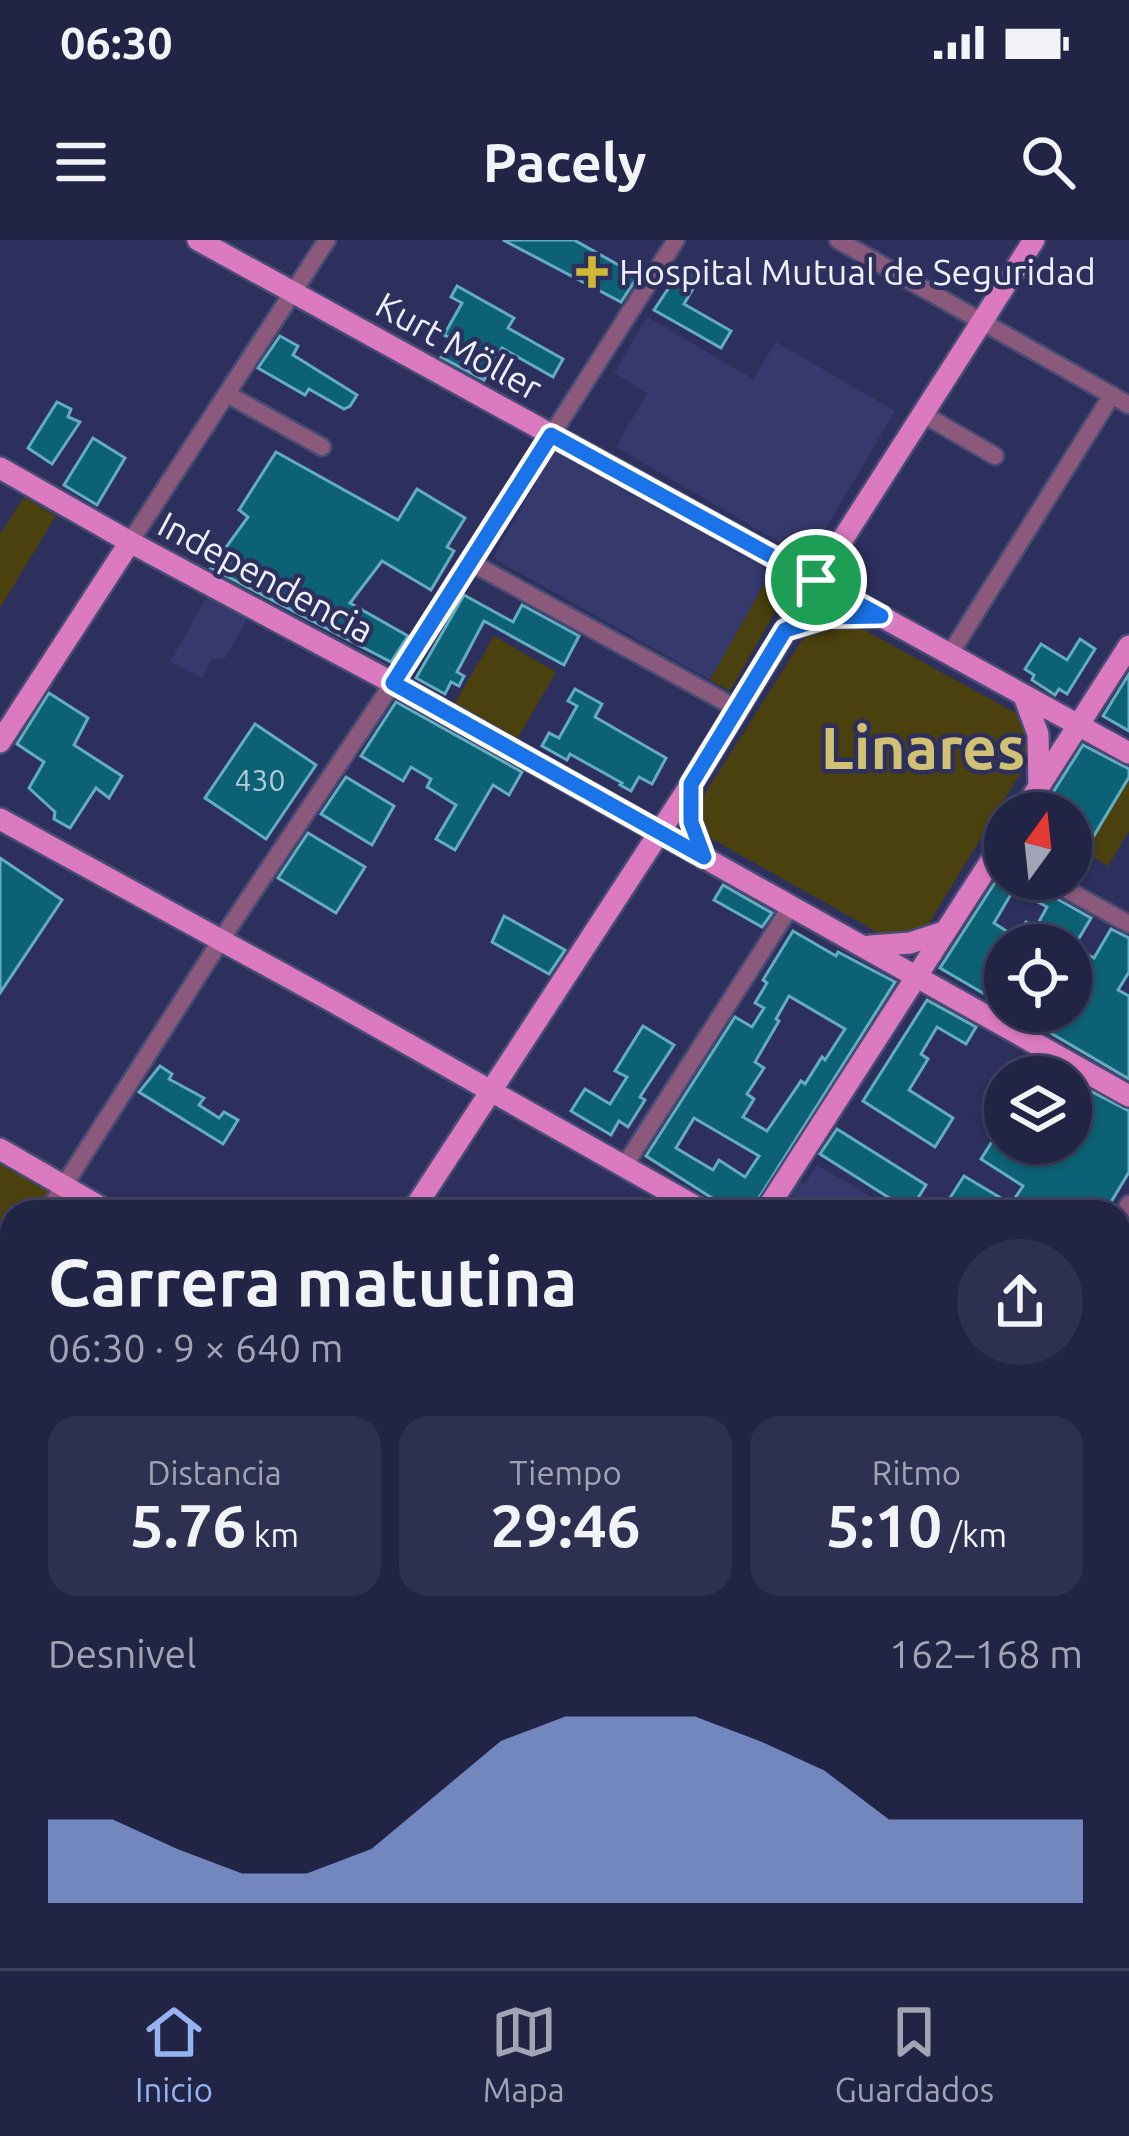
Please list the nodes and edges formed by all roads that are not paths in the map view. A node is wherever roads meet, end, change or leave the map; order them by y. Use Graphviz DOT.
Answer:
graph roads {
  1 [pos="198,240"];
  2 [pos="327,240"];
  3 [pos="676,240"];
  4 [pos="838,240"];
  5 [pos="1034,240"];
  6 [pos="294,293"];
  7 [pos="982,320"];
  8 [pos="227,394"];
  9 [pos="1112,395"];
  10 [pos="1129,405"];
  11 [pos="922,414"];
  12 [pos="551,435"];
  13 [pos="322,447"];
  14 [pos="995,456"];
  15 [pos="0,468"];
  16 [pos="130,542"];
  17 [pos="470,562"];
  18 [pos="816,580"];
  19 [pos="881,616"];
  20 [pos="785,630"];
  21 [pos="1129,646"];
  22 [pos="950,654"];
  23 [pos="393,683"];
  24 [pos="1024,695"];
  25 [pos="736,708"];
  26 [pos="1078,725"];
  27 [pos="0,742"];
  28 [pos="1129,753"];
  29 [pos="691,784"];
  30 [pos="1039,786"];
  31 [pos="1035,792"];
  32 [pos="0,819"];
  33 [pos="658,832"];
  34 [pos="704,857"];
  35 [pos="984,876"];
  36 [pos="1085,900"];
  37 [pos="790,906"];
  38 [pos="1129,924"];
  39 [pos="946,932"];
  40 [pos="221,940"];
  41 [pos="863,946"];
  42 [pos="917,976"];
  43 [pos="490,1090"];
  44 [pos="1129,1096"];
  45 [pos="0,1149"];
  46 [pos="625,1166"];
  47 [pos="63,1186"];
  48 [pos="54,1200"];
  49 [pos="88,1200"];
  50 [pos="420,1200"];
  51 [pos="684,1200"];
  52 [pos="773,1200"];
  1 -- 6 [label="main road, Kurt Möller"];
  2 -- 6 [label="street"];
  3 -- 12 [label="street"];
  4 -- 7 [label="street"];
  5 -- 7 [label="main road"];
  6 -- 8 [label="street"];
  6 -- 12 [label="main road, Kurt Möller"];
  7 -- 9 [label="street"];
  7 -- 11 [label="main road"];
  8 -- 13 [label="street"];
  8 -- 16 [label="street"];
  9 -- 10 [label="street"];
  9 -- 22 [label="street"];
  11 -- 14 [label="street"];
  11 -- 18 [label="main road"];
  12 -- 17 [label="street"];
  12 -- 18 [label="main road, Kurt Möller"];
  15 -- 16 [label="main road, Independencia"];
  16 -- 23 [label="main road, Independencia"];
  16 -- 27 [label="main road"];
  17 -- 23 [label="street"];
  17 -- 25 [label="street"];
  18 -- 19 [label="main road, Kurt Möller"];
  18 -- 20 [label="main road"];
  19 -- 20 [label="main road"];
  19 -- 22 [label="main road, Kurt Möller"];
  20 -- 25 [label="main road"];
  21 -- 26 [label="main road"];
  22 -- 24 [label="main road, Kurt Möller"];
  23 -- 33 [label="main road, Independencia"];
  23 -- 40 [label="street"];
  24 -- 26 [label="main road, Kurt Möller"];
  24 -- 30 [label="main road"];
  25 -- 29 [label="main road"];
  26 -- 28 [label="main road, Kurt Möller"];
  26 -- 30 [label="main road"];
  29 -- 33 [label="main road"];
  29 -- 34 [label="main road"];
  30 -- 31 [label="main road"];
  32 -- 40 [label="main road"];
  33 -- 34 [label="main road, Independencia"];
  33 -- 43 [label="main road"];
  34 -- 37 [label="main road, Independencia"];
  35 -- 39 [label="main road"];
  36 -- 38 [label="street"];
  37 -- 41 [label="main road, Independencia"];
  37 -- 46 [label="street"];
  39 -- 41 [label="main road"];
  39 -- 42 [label="main road"];
  40 -- 43 [label="main road"];
  40 -- 47 [label="street"];
  41 -- 42 [label="main road, Independencia"];
  42 -- 44 [label="main road, Independencia"];
  42 -- 52 [label="main road"];
  43 -- 46 [label="main road"];
  43 -- 50 [label="main road"];
  45 -- 47 [label="main road"];
  46 -- 51 [label="main road"];
  47 -- 48 [label="street"];
  47 -- 49 [label="main road"];
}
